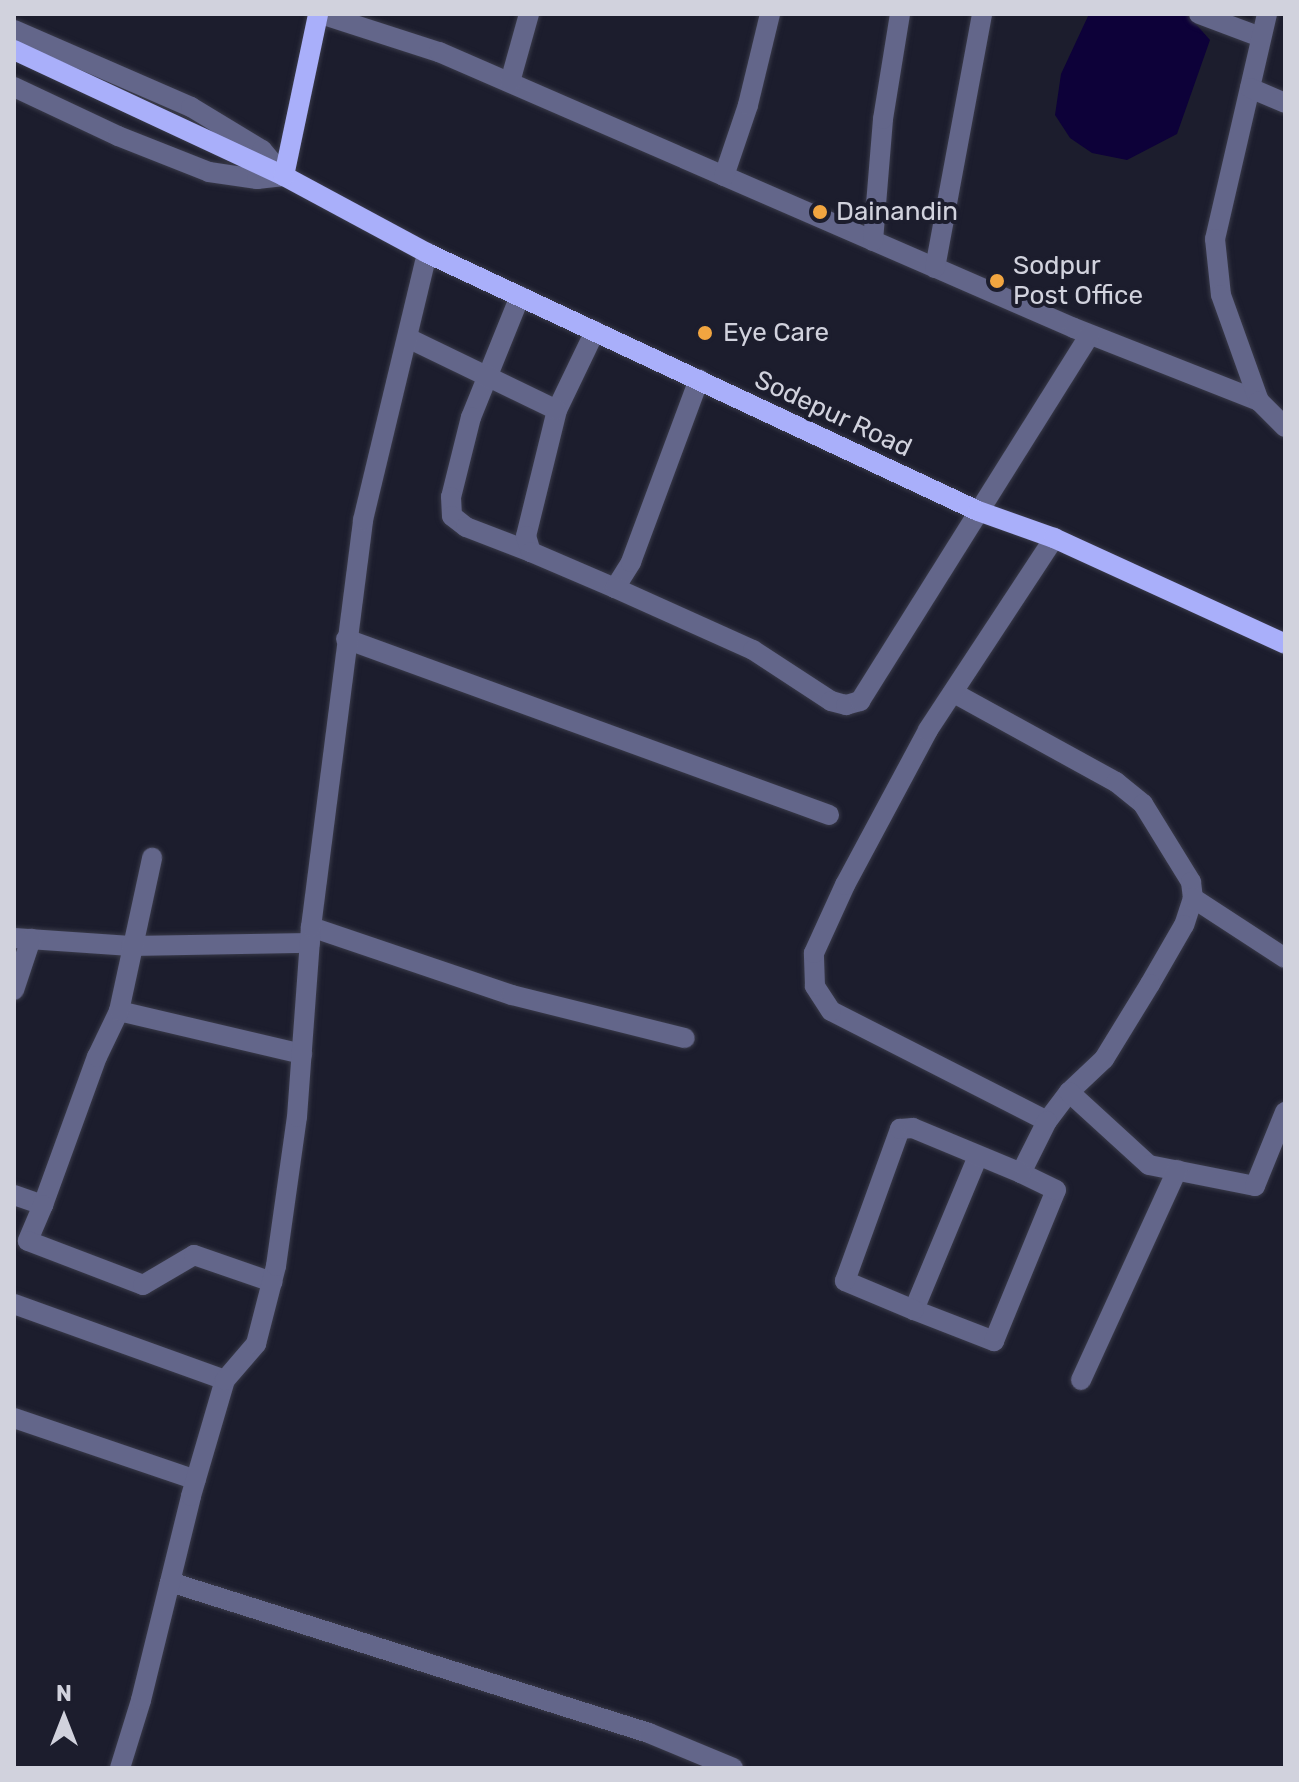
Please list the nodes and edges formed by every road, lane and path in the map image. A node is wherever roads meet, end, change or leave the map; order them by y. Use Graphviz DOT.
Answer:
graph roads {
  1 [pos="320,14"];
  2 [pos="529,14"];
  3 [pos="770,14"];
  4 [pos="900,14"];
  5 [pos="982,14"];
  6 [pos="1199,14"];
  7 [pos="1267,14"];
  8 [pos="19,32"];
  9 [pos="1261,37"];
  10 [pos="510,82"];
  11 [pos="14,87"];
  12 [pos="1250,88"];
  13 [pos="1285,103"];
  14 [pos="284,176"];
  15 [pos="724,176"];
  16 [pos="873,241"];
  17 [pos="427,253"];
  18 [pos="935,268"];
  19 [pos="520,296"];
  20 [pos="595,331"];
  21 [pos="1090,335"];
  22 [pos="408,338"];
  23 [pos="487,374"];
  24 [pos="699,379"];
  25 [pos="1259,401"];
  26 [pos="557,410"];
  27 [pos="1285,427"];
  28 [pos="978,511"];
  29 [pos="1054,538"];
  30 [pos="531,552"];
  31 [pos="615,588"];
  32 [pos="346,639"];
  33 [pos="1285,644"];
  34 [pos="954,693"];
  35 [pos="829,815"];
  36 [pos="152,858"];
  37 [pos="1193,898"];
  38 [pos="310,935"];
  39 [pos="23,939"];
  40 [pos="131,946"];
  41 [pos="1285,958"];
  42 [pos="14,990"];
  43 [pos="119,1011"];
  44 [pos="685,1038"];
  45 [pos="302,1054"];
  46 [pos="1069,1092"];
  47 [pos="1285,1112"];
  48 [pos="1047,1121"];
  49 [pos="978,1156"];
  50 [pos="1177,1170"];
  51 [pos="1021,1173"];
  52 [pos="14,1195"];
  53 [pos="43,1205"];
  54 [pos="272,1282"];
  55 [pos="14,1304"];
  56 [pos="914,1310"];
  57 [pos="225,1380"];
  58 [pos="1081,1380"];
  59 [pos="14,1418"];
  60 [pos="196,1480"];
  61 [pos="170,1582"];
  62 [pos="120,1768"];
  63 [pos="733,1768"];
  1 -- 10 [label="street"];
  1 -- 14 [label="main road"];
  2 -- 10 [label="street"];
  3 -- 15 [label="street"];
  4 -- 16 [label="street"];
  5 -- 18 [label="street"];
  6 -- 9 [label="street"];
  7 -- 9 [label="street"];
  8 -- 14 [label="main road, Sodepur Road"];
  8 -- 14 [label="street"];
  9 -- 12 [label="street"];
  10 -- 15 [label="street"];
  11 -- 14 [label="street"];
  12 -- 13 [label="street"];
  12 -- 25 [label="street"];
  14 -- 17 [label="main road, Sodepur Road"];
  15 -- 16 [label="street"];
  16 -- 18 [label="street"];
  17 -- 19 [label="main road, Sodepur Road"];
  17 -- 22 [label="street"];
  18 -- 21 [label="street"];
  19 -- 20 [label="main road, Sodepur Road"];
  19 -- 23 [label="street"];
  20 -- 24 [label="main road, Sodepur Road"];
  20 -- 26 [label="street"];
  21 -- 25 [label="street"];
  21 -- 28 [label="street"];
  22 -- 23 [label="street"];
  22 -- 32 [label="street"];
  23 -- 26 [label="street"];
  23 -- 30 [label="street"];
  24 -- 28 [label="main road, Sodepur Road"];
  24 -- 31 [label="street"];
  25 -- 27 [label="street"];
  26 -- 30 [label="street"];
  28 -- 29 [label="main road, Sodepur Road"];
  28 -- 31 [label="street"];
  29 -- 33 [label="main road, Sodepur Road"];
  29 -- 34 [label="street"];
  30 -- 31 [label="street"];
  32 -- 35 [label="street"];
  32 -- 38 [label="street"];
  34 -- 37 [label="street"];
  34 -- 48 [label="street"];
  36 -- 40 [label="street"];
  37 -- 41 [label="street"];
  37 -- 46 [label="street"];
  38 -- 40 [label="street"];
  38 -- 44 [label="street"];
  38 -- 45 [label="street"];
  39 -- 40 [label="street"];
  39 -- 42 [label="street"];
  40 -- 43 [label="street"];
  43 -- 45 [label="street"];
  43 -- 53 [label="street"];
  45 -- 54 [label="street"];
  46 -- 48 [label="street"];
  46 -- 50 [label="street"];
  47 -- 50 [label="street"];
  48 -- 51 [label="street"];
  49 -- 51 [label="street"];
  49 -- 56 [label="street"];
  49 -- 56 [label="street"];
  50 -- 58 [label="street"];
  51 -- 56 [label="street"];
  52 -- 53 [label="street"];
  53 -- 54 [label="street"];
  54 -- 57 [label="street"];
  55 -- 57 [label="street"];
  57 -- 60 [label="street"];
  59 -- 60 [label="street"];
  60 -- 61 [label="street"];
  61 -- 62 [label="street"];
  61 -- 63 [label="street"];
}
